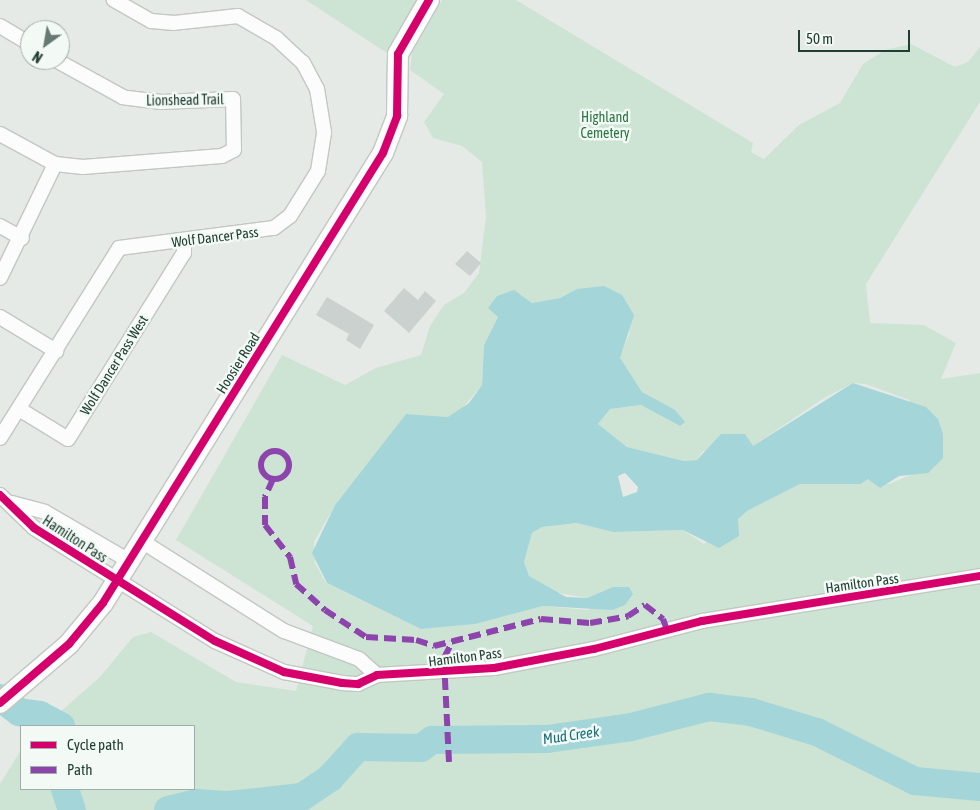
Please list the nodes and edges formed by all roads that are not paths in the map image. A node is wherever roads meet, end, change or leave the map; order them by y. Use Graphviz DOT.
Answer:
graph roads {
  1 [pos="114,0"];
  2 [pos="429,0"];
  3 [pos="0,26"];
  4 [pos="20,38"];
  5 [pos="70,68"];
  6 [pos="0,134"];
  7 [pos="55,164"];
  8 [pos="0,226"];
  9 [pos="22,238"];
  10 [pos="184,241"];
  11 [pos="0,278"];
  12 [pos="0,317"];
  13 [pos="56,351"];
  14 [pos="19,409"];
  15 [pos="0,438"];
  16 [pos="0,495"];
  17 [pos="12,504"];
  18 [pos="143,542"];
  19 [pos="131,562"];
  20 [pos="980,576"];
  21 [pos="117,582"];
  22 [pos="377,675"];
  23 [pos="0,703"];
  1 -- 10 [label="street, Wolf Dancer Pass"];
  2 -- 18 [label="street, Hoosier Road"];
  3 -- 4 [label="street"];
  5 -- 7 [label="street, Lionshead Trail"];
  6 -- 7 [label="street"];
  7 -- 9 [label="street"];
  8 -- 9 [label="street"];
  9 -- 11 [label="street"];
  10 -- 13 [label="street, Wolf Dancer Pass"];
  10 -- 14 [label="street, Wolf Dancer Pass West"];
  12 -- 13 [label="street"];
  13 -- 14 [label="street, Wolf Dancer Pass"];
  14 -- 15 [label="street, Wolf Dancer Pass"];
  16 -- 17 [label="street, Hamilton Pass"];
  17 -- 19 [label="street, Hamilton Pass"];
  17 -- 21 [label="street, Hamilton Pass"];
  18 -- 19 [label="street, Hoosier Road"];
  18 -- 22 [label="street"];
  19 -- 21 [label="street, Hoosier Road"];
  20 -- 22 [label="street, Hamilton Pass"];
  21 -- 22 [label="street, Hamilton Pass"];
  21 -- 23 [label="street, Hoosier Road"];
}
